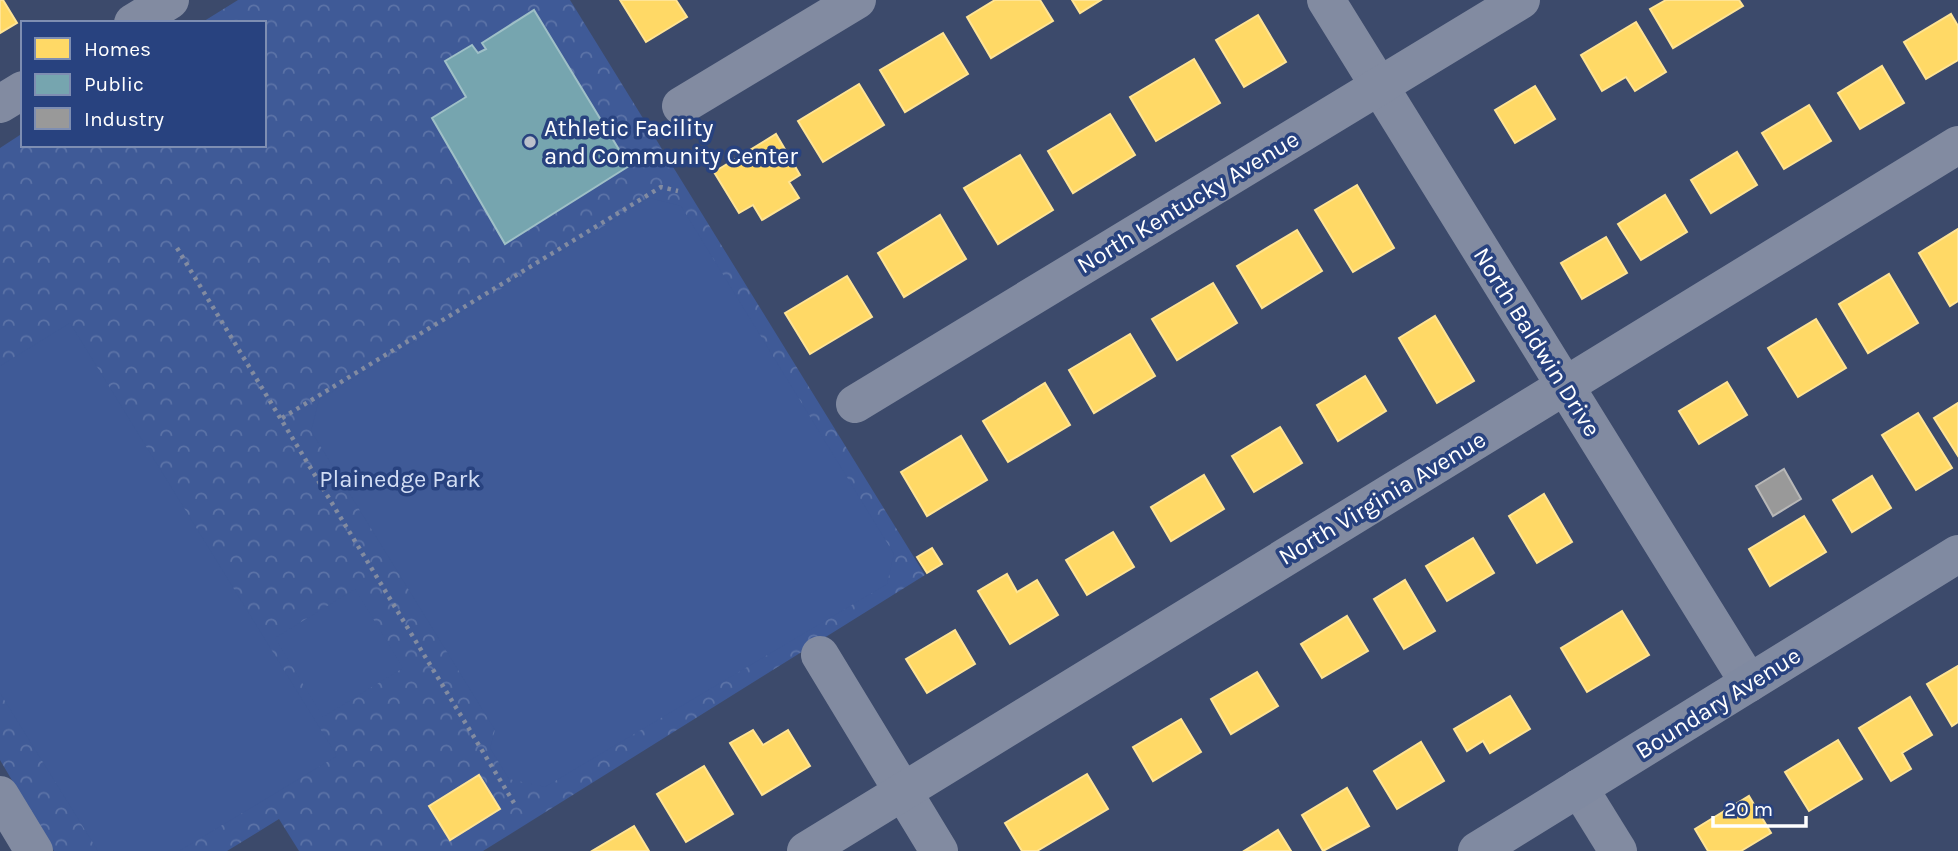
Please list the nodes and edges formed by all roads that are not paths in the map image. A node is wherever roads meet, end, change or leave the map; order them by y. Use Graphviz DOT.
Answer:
graph roads {
  1 [pos="170,0"];
  2 [pos="857,0"];
  3 [pos="1326,0"];
  4 [pos="1521,0"];
  5 [pos="136,21"];
  6 [pos="1379,87"];
  7 [pos="21,91"];
  8 [pos="0,104"];
  9 [pos="681,106"];
  10 [pos="1958,145"];
  11 [pos="1564,387"];
  12 [pos="855,404"];
  13 [pos="1958,554"];
  14 [pos="820,655"];
  15 [pos="1749,683"];
  16 [pos="1579,788"];
  17 [pos="903,792"];
  18 [pos="0,795"];
  19 [pos="34,851"];
  20 [pos="806,851"];
  21 [pos="939,851"];
  22 [pos="1477,851"];
  23 [pos="1618,851"];
  1 -- 5 [label="street"];
  2 -- 9 [label="street"];
  3 -- 6 [label="street, North Baldwin Drive"];
  4 -- 6 [label="street, North Kentucky Avenue"];
  6 -- 11 [label="street, North Baldwin Drive"];
  6 -- 12 [label="street, North Kentucky Avenue"];
  7 -- 8 [label="street"];
  10 -- 11 [label="street, North Virginia Avenue"];
  11 -- 15 [label="street, North Baldwin Drive"];
  11 -- 17 [label="street, North Virginia Avenue"];
  13 -- 15 [label="main road, Boundary Avenue"];
  14 -- 17 [label="street"];
  15 -- 16 [label="main road, Boundary Avenue"];
  16 -- 22 [label="main road, Boundary Avenue"];
  16 -- 23 [label="street"];
  17 -- 20 [label="street, North Virginia Avenue"];
  17 -- 21 [label="street"];
  18 -- 19 [label="street"];
}
